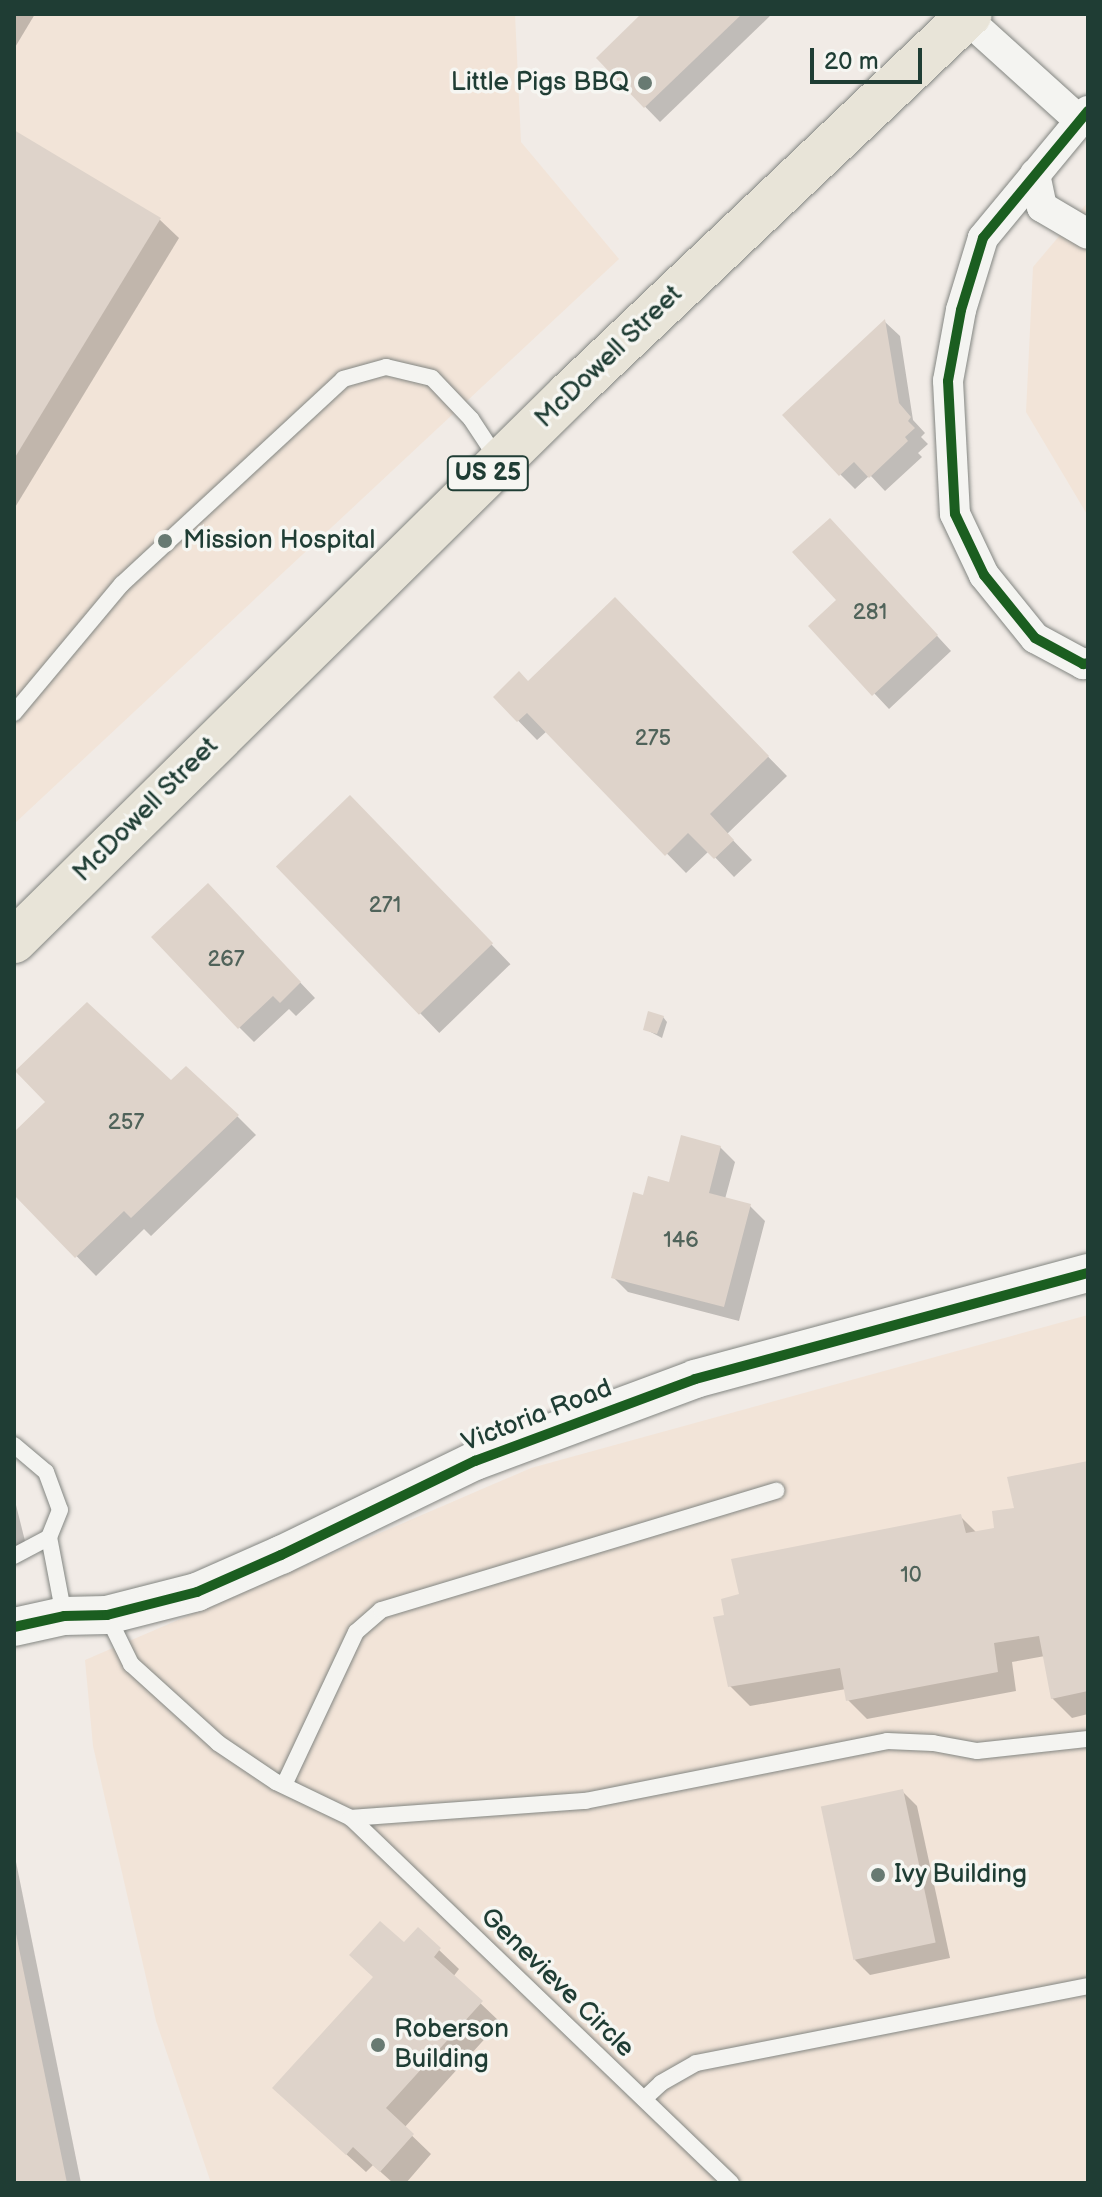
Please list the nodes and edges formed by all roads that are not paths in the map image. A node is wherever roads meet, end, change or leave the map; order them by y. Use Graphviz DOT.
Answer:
graph roads {
  1 [pos="966,15"];
  2 [pos="1084,116"];
  3 [pos="1035,174"];
  4 [pos="1088,234"];
  5 [pos="499,462"];
  6 [pos="1088,663"];
  7 [pos="14,713"];
  8 [pos="14,941"];
  9 [pos="1088,1273"];
  10 [pos="14,1445"];
  11 [pos="776,1491"];
  12 [pos="49,1537"];
  13 [pos="14,1556"];
  14 [pos="107,1615"];
  15 [pos="64,1616"];
  16 [pos="14,1627"];
  17 [pos="1088,1739"];
  18 [pos="284,1785"];
  19 [pos="351,1818"];
  20 [pos="1088,1986"];
  21 [pos="644,2099"];
  22 [pos="731,2183"];
  1 -- 2 [label="street"];
  1 -- 5 [label="main road, McDowell Street / US 25"];
  2 -- 3 [label="street"];
  3 -- 4 [label="street"];
  3 -- 6 [label="street"];
  5 -- 7 [label="lane"];
  5 -- 8 [label="main road, McDowell Street / US 25"];
  9 -- 14 [label="street, Victoria Road"];
  10 -- 12 [label="lane"];
  11 -- 18 [label="lane"];
  12 -- 13 [label="lane"];
  12 -- 15 [label="lane"];
  14 -- 15 [label="street, Victoria Road"];
  14 -- 18 [label="lane"];
  15 -- 16 [label="street, Victoria Road"];
  17 -- 19 [label="lane"];
  18 -- 19 [label="lane"];
  19 -- 21 [label="lane, Genevieve Circle"];
  20 -- 21 [label="lane"];
  21 -- 22 [label="lane, Genevieve Circle"];
}
